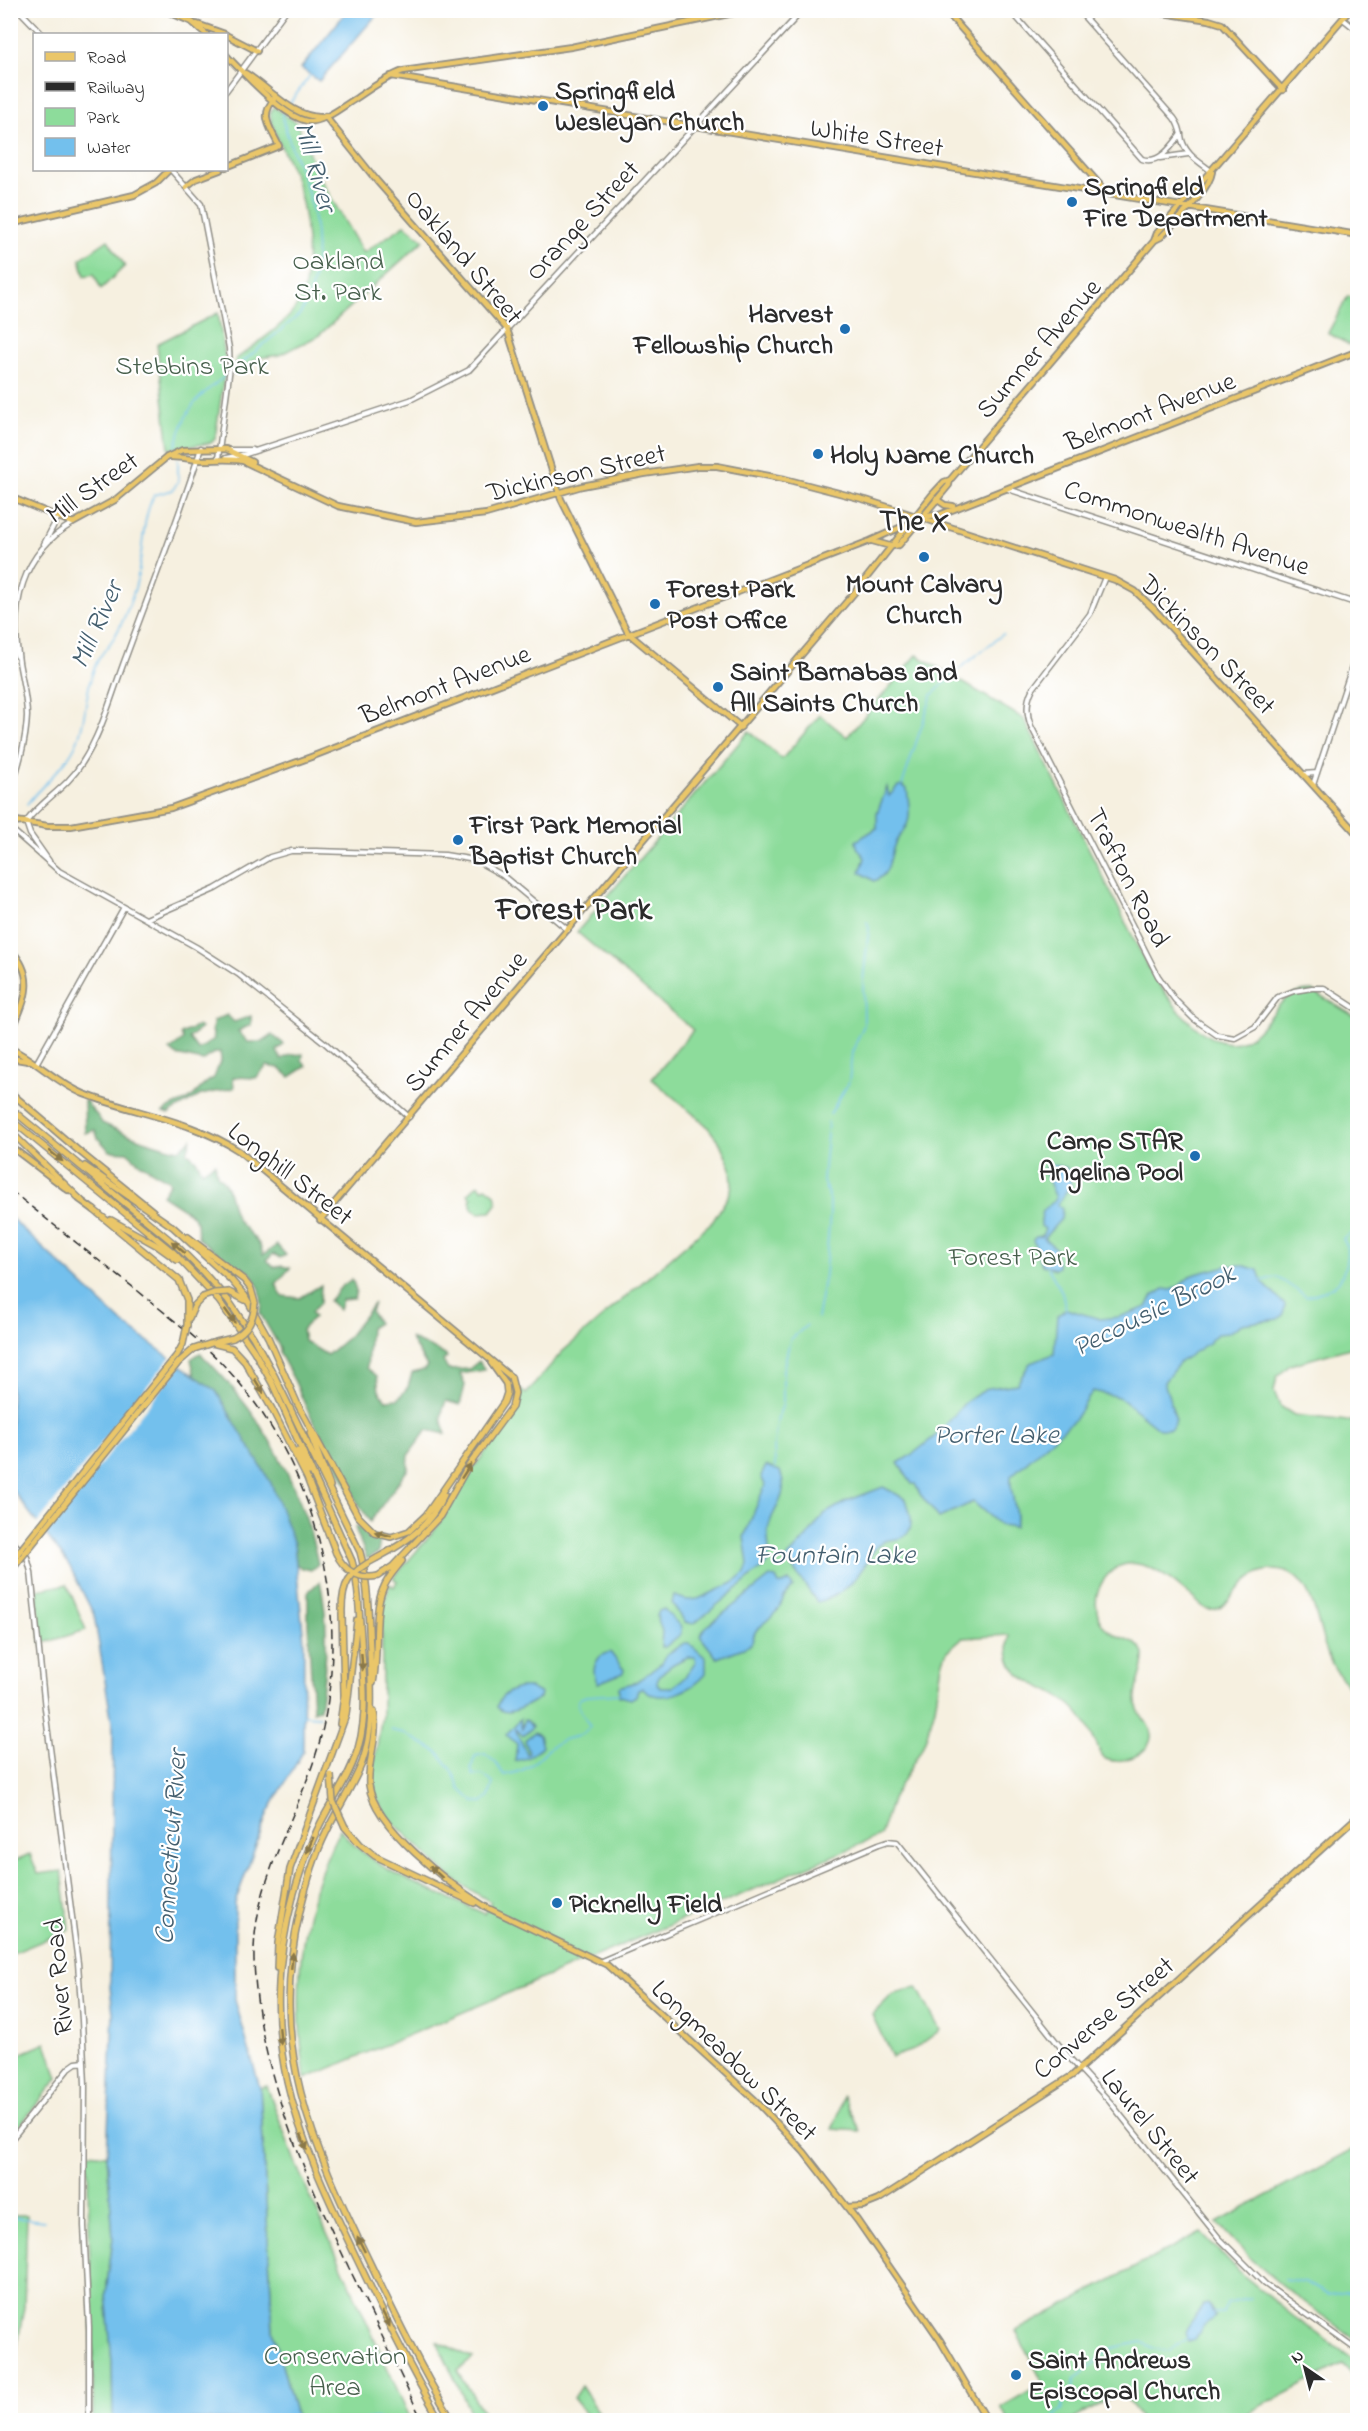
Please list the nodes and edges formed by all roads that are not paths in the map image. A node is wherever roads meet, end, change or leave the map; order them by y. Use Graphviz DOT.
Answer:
graph roads {
  1 [pos="19,10"];
  2 [pos="164,10"];
  3 [pos="286,10"];
  4 [pos="748,10"];
  5 [pos="803,10"];
  6 [pos="945,10"];
  7 [pos="1010,10"];
  8 [pos="1142,10"];
  9 [pos="1350,10"];
  10 [pos="1081,12"];
  11 [pos="1343,19"];
  12 [pos="189,20"];
  13 [pos="1358,31"];
  14 [pos="41,33"];
  15 [pos="205,33"];
  16 [pos="221,33"];
  17 [pos="228,36"];
  18 [pos="257,51"];
  19 [pos="228,57"];
  20 [pos="242,71"];
  21 [pos="391,76"];
  22 [pos="228,88"];
  23 [pos="1283,90"];
  24 [pos="274,98"];
  25 [pos="325,116"];
  26 [pos="695,126"];
  27 [pos="1181,134"];
  28 [pos="1189,154"];
  29 [pos="1158,158"];
  30 [pos="228,166"];
  31 [pos="169,171"];
  32 [pos="171,171"];
  33 [pos="217,171"];
  34 [pos="1212,172"];
  35 [pos="186,187"];
  36 [pos="1104,192"];
  37 [pos="1181,206"];
  38 [pos="1189,206"];
  39 [pos="10,224"];
  40 [pos="1358,235"];
  41 [pos="1154,241"];
  42 [pos="507,329"];
  43 [pos="1358,351"];
  44 [pos="201,448"];
  45 [pos="219,448"];
  46 [pos="260,449"];
  47 [pos="231,450"];
  48 [pos="241,455"];
  49 [pos="167,457"];
  50 [pos="226,458"];
  51 [pos="197,459"];
  52 [pos="218,459"];
  53 [pos="262,469"];
  54 [pos="950,480"];
  55 [pos="1005,488"];
  56 [pos="560,492"];
  57 [pos="932,495"];
  58 [pos="10,497"];
  59 [pos="938,500"];
  60 [pos="957,506"];
  61 [pos="916,515"];
  62 [pos="58,517"];
  63 [pos="924,517"];
  64 [pos="73,523"];
  65 [pos="909,523"];
  66 [pos="883,535"];
  67 [pos="870,541"];
  68 [pos="891,547"];
  69 [pos="40,550"];
  70 [pos="1105,577"];
  71 [pos="18,603"];
  72 [pos="1358,604"];
  73 [pos="10,610"];
  74 [pos="628,633"];
  75 [pos="10,641"];
  76 [pos="1358,649"];
  77 [pos="19,662"];
  78 [pos="741,727"];
  79 [pos="1317,773"];
  80 [pos="1303,774"];
  81 [pos="1313,786"];
  82 [pos="10,792"];
  83 [pos="10,821"];
  84 [pos="26,822"];
  85 [pos="10,828"];
  86 [pos="1358,835"];
  87 [pos="52,864"];
  88 [pos="124,907"];
  89 [pos="145,919"];
  90 [pos="568,930"];
  91 [pos="10,949"];
  92 [pos="1358,1010"];
  93 [pos="10,1035"];
  94 [pos="10,1048"];
  95 [pos="10,1058"];
  96 [pos="36,1064"];
  97 [pos="10,1092"];
  98 [pos="10,1108"];
  99 [pos="409,1117"];
  100 [pos="10,1119"];
  101 [pos="10,1131"];
  102 [pos="49,1140"];
  103 [pos="10,1146"];
  104 [pos="81,1200"];
  105 [pos="94,1210"];
  106 [pos="161,1218"];
  107 [pos="321,1220"];
  108 [pos="172,1226"];
  109 [pos="205,1284"];
  110 [pos="253,1305"];
  111 [pos="188,1324"];
  112 [pos="212,1343"];
  113 [pos="490,1361"];
  114 [pos="511,1377"];
  115 [pos="506,1384"];
  116 [pos="297,1403"];
  117 [pos="272,1409"];
  118 [pos="454,1474"];
  119 [pos="321,1492"];
  120 [pos="338,1508"];
  121 [pos="422,1537"];
  122 [pos="10,1539"];
  123 [pos="11,1568"];
  124 [pos="359,1604"];
  125 [pos="372,1691"];
  126 [pos="372,1702"];
  127 [pos="339,1736"];
  128 [pos="335,1749"];
  129 [pos="1358,1816"];
  130 [pos="484,1906"];
  131 [pos="599,1962"];
  132 [pos="279,1984"];
  133 [pos="84,2062"];
  134 [pos="1080,2069"];
  135 [pos="10,2141"];
  136 [pos="847,2207"];
  137 [pos="1358,2351"];
  138 [pos="89,2421"];
  139 [pos="440,2421"];
  140 [pos="452,2421"];
  141 [pos="987,2421"];
  1 -- 14 [label="street"];
  2 -- 12 [label="main road"];
  3 -- 18 [label="street"];
  4 -- 21 [label="main road"];
  5 -- 26 [label="street, Orange Street"];
  6 -- 36 [label="main road"];
  7 -- 29 [label="street"];
  8 -- 23 [label="main road"];
  9 -- 11 [label="main road, Sumner Avenue"];
  10 -- 27 [label="street"];
  11 -- 13 [label="street"];
  11 -- 23 [label="main road, Sumner Avenue"];
  12 -- 15 [label="main road"];
  12 -- 16 [label="main road"];
  17 -- 18 [label="main road"];
  18 -- 20 [label="street"];
  19 -- 20 [label="main road"];
  20 -- 22 [label="street"];
  20 -- 24 [label="main road"];
  21 -- 25 [label="main road"];
  21 -- 26 [label="main road, White Street"];
  23 -- 34 [label="main road, Sumner Avenue"];
  24 -- 25 [label="main road"];
  24 -- 30 [label="main road"];
  25 -- 42 [label="main road, Oakland Street"];
  26 -- 36 [label="main road, White Street"];
  26 -- 42 [label="street, Orange Street"];
  27 -- 28 [label="street"];
  27 -- 29 [label="street"];
  28 -- 29 [label="street"];
  28 -- 34 [label="street"];
  31 -- 39 [label="main road"];
  32 -- 35 [label="street"];
  33 -- 35 [label="main road"];
  34 -- 37 [label="main road, Sumner Avenue"];
  34 -- 38 [label="main road, Sumner Avenue"];
  35 -- 45 [label="street"];
  36 -- 37 [label="main road, White Street"];
  37 -- 38 [label="main road, White Street"];
  37 -- 41 [label="main road, Sumner Avenue"];
  38 -- 40 [label="main road, White Street"];
  38 -- 41 [label="main road, Sumner Avenue"];
  41 -- 54 [label="main road, Sumner Avenue"];
  42 -- 46 [label="street, Orange Street"];
  42 -- 56 [label="main road, Oakland Street"];
  43 -- 55 [label="main road, Belmont Avenue"];
  44 -- 45 [label="main road, Mill Street"];
  44 -- 49 [label="main road, Mill Street"];
  44 -- 51 [label="street"];
  45 -- 47 [label="main road, Dickinson Street"];
  45 -- 52 [label="street"];
  46 -- 47 [label="street, Orange Street"];
  46 -- 48 [label="street, Orange Street"];
  47 -- 48 [label="main road, Dickinson Street"];
  48 -- 50 [label="street, Orange Street"];
  48 -- 53 [label="main road, Dickinson Street"];
  49 -- 51 [label="main road, Mill Street"];
  49 -- 64 [label="main road, Mill Street"];
  50 -- 52 [label="main road, Dickinson Street"];
  50 -- 53 [label="main road, Dickinson Street"];
  51 -- 52 [label="main road, Mill Street"];
  51 -- 84 [label="street"];
  53 -- 56 [label="main road, Dickinson Street"];
  54 -- 57 [label="main road, Sumner Avenue"];
  54 -- 59 [label="main road, Sumner Avenue"];
  55 -- 60 [label="main road, Belmont Avenue"];
  55 -- 72 [label="street, Commonwealth Avenue"];
  56 -- 61 [label="main road, Dickinson Street"];
  56 -- 74 [label="main road, Oakland Street"];
  57 -- 59 [label="main road"];
  57 -- 61 [label="main road, Sumner Avenue"];
  58 -- 62 [label="main road"];
  59 -- 60 [label="main road"];
  59 -- 63 [label="main road, Sumner Avenue"];
  60 -- 63 [label="main road, Belmont Avenue"];
  61 -- 63 [label="main road, Dickinson Street"];
  61 -- 65 [label="main road, Sumner Avenue"];
  62 -- 64 [label="main road"];
  62 -- 69 [label="street, Mill Street"];
  63 -- 68 [label="main road, Sumner Avenue"];
  63 -- 70 [label="main road, Dickinson Street"];
  64 -- 69 [label="street, Mill Street"];
  65 -- 66 [label="main road, Belmont Avenue"];
  65 -- 68 [label="main road, Sumner Avenue"];
  66 -- 67 [label="main road, Belmont Avenue"];
  66 -- 68 [label="main road"];
  67 -- 68 [label="main road"];
  67 -- 74 [label="main road, Belmont Avenue"];
  68 -- 78 [label="main road, Sumner Avenue"];
  69 -- 71 [label="street, Mill Street"];
  70 -- 80 [label="main road, Dickinson Street"];
  70 -- 92 [label="street, Trafton Road"];
  71 -- 73 [label="street"];
  71 -- 77 [label="street, Mill Street"];
  74 -- 78 [label="main road, Oakland Street"];
  74 -- 84 [label="main road, Belmont Avenue"];
  75 -- 77 [label="street"];
  76 -- 79 [label="street"];
  77 -- 82 [label="street, Mill Street"];
  78 -- 90 [label="main road, Sumner Avenue"];
  79 -- 80 [label="street"];
  79 -- 81 [label="street"];
  80 -- 81 [label="main road, Dickinson Street"];
  81 -- 86 [label="main road, Dickinson Street"];
  83 -- 84 [label="main road, Belmont Avenue"];
  84 -- 87 [label="street"];
  85 -- 87 [label="street"];
  87 -- 88 [label="street"];
  88 -- 89 [label="street"];
  88 -- 96 [label="street"];
  89 -- 90 [label="street"];
  89 -- 99 [label="street"];
  90 -- 99 [label="main road, Sumner Avenue"];
  91 -- 93 [label="main road"];
  94 -- 96 [label="main road, Longhill Street"];
  95 -- 96 [label="main road"];
  96 -- 107 [label="main road, Longhill Street"];
  97 -- 106 [label="main road"];
  98 -- 102 [label="highway"];
  99 -- 107 [label="main road, Sumner Avenue"];
  100 -- 109 [label="highway, one-way"];
  101 -- 104 [label="highway"];
  102 -- 106 [label="highway"];
  120 -- 102 [label="highway, one-way"];
  103 -- 104 [label="main road"];
  104 -- 105 [label="main road"];
  105 -- 109 [label="highway"];
  105 -- 111 [label="highway"];
  106 -- 108 [label="highway"];
  107 -- 113 [label="main road, Longhill Street"];
  108 -- 110 [label="highway"];
  108 -- 110 [label="highway"];
  109 -- 119 [label="highway, one-way"];
  110 -- 111 [label="highway, bridge"];
  110 -- 112 [label="highway, bridge"];
  110 -- 116 [label="highway"];
  111 -- 123 [label="highway, bridge"];
  112 -- 117 [label="highway, one-way"];
  112 -- 123 [label="highway, bridge"];
  113 -- 114 [label="main road"];
  113 -- 115 [label="main road"];
  121 -- 114 [label="highway, one-way"];
  115 -- 118 [label="highway"];
  118 -- 116 [label="highway, one-way"];
  116 -- 120 [label="highway"];
  117 -- 119 [label="highway"];
  117 -- 121 [label="highway, bridge"];
  118 -- 127 [label="highway, bridge"];
  119 -- 124 [label="highway"];
  120 -- 125 [label="highway"];
  121 -- 125 [label="highway"];
  122 -- 133 [label="street, River Road"];
  124 -- 127 [label="highway"];
  124 -- 132 [label="highway, one-way"];
  125 -- 126 [label="highway"];
  130 -- 126 [label="highway, one-way"];
  140 -- 126 [label="highway, one-way"];
  127 -- 128 [label="highway"];
  128 -- 130 [label="highway, bridge"];
  128 -- 132 [label="highway"];
  129 -- 134 [label="main road, Converse Street"];
  130 -- 131 [label="main road, Longmeadow Street"];
  131 -- 134 [label="street, Laurel Street"];
  131 -- 136 [label="main road, Longmeadow Street"];
  132 -- 139 [label="highway, one-way"];
  133 -- 135 [label="street"];
  133 -- 138 [label="street, River Road"];
  134 -- 136 [label="main road, Converse Street"];
  134 -- 137 [label="street, Laurel Street"];
  136 -- 141 [label="main road, Longmeadow Street"];
}
